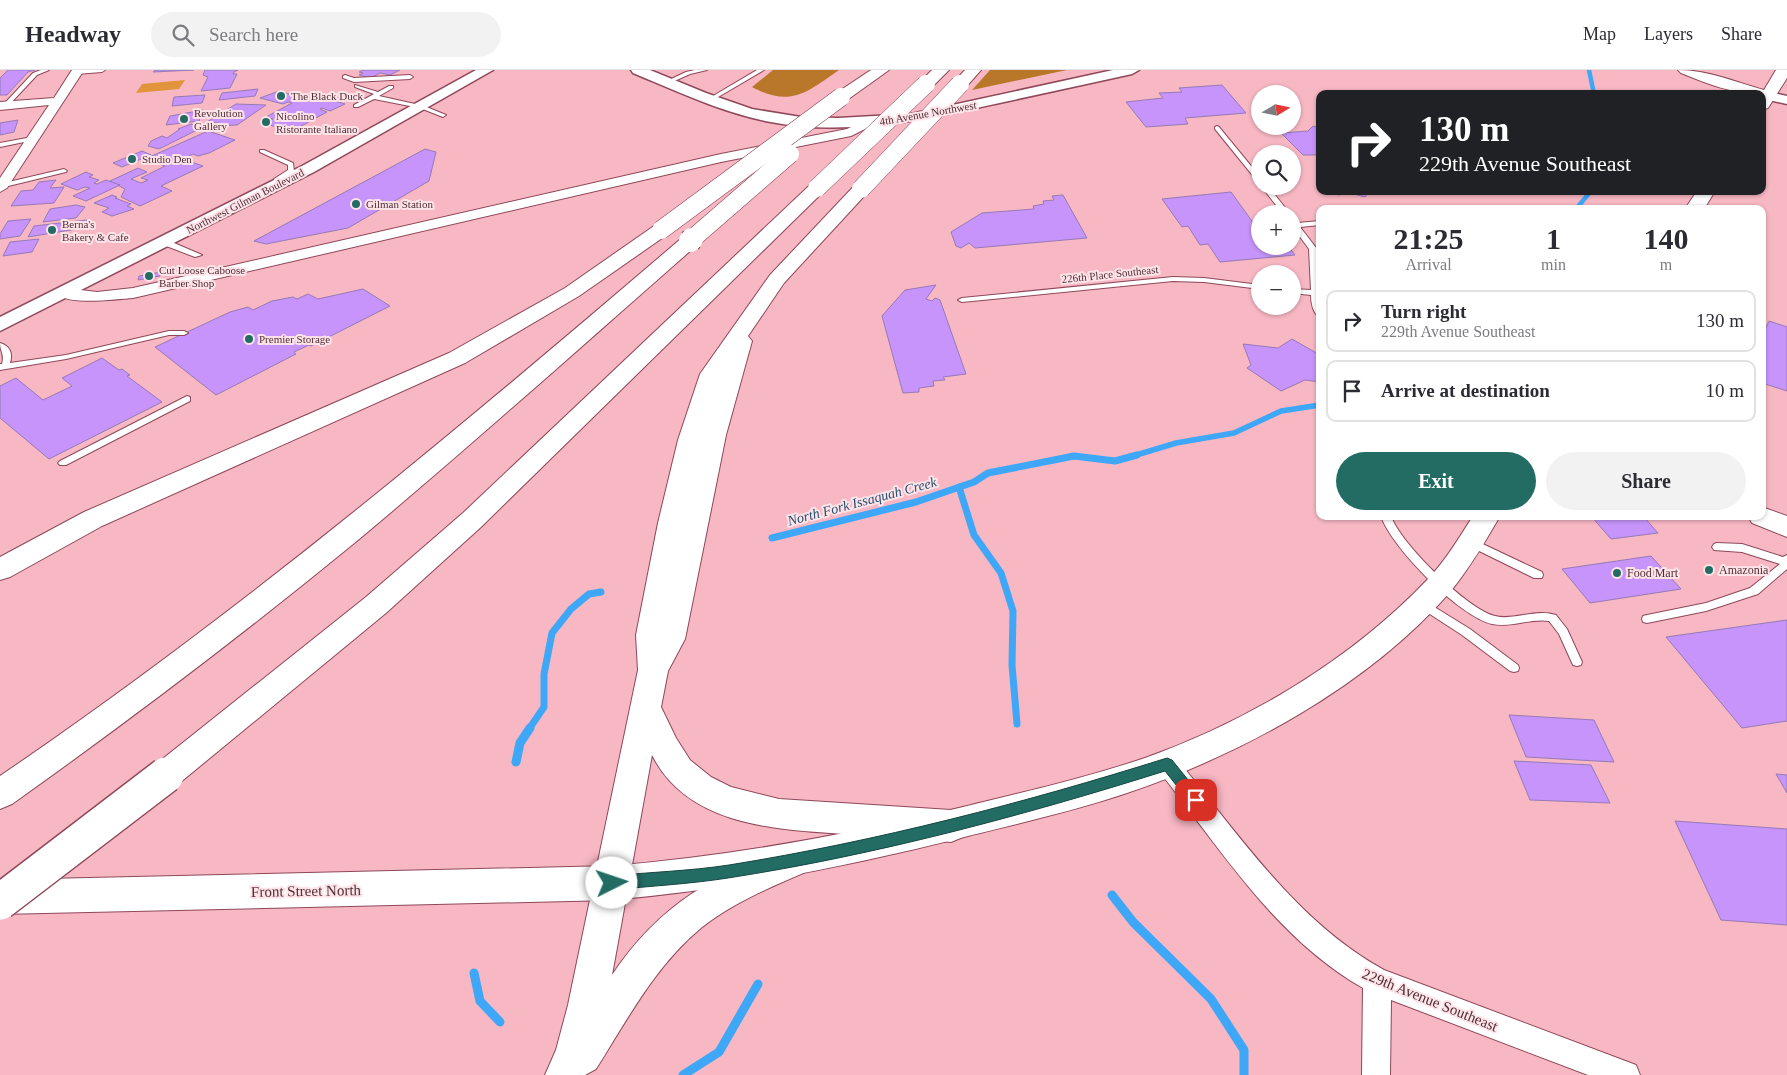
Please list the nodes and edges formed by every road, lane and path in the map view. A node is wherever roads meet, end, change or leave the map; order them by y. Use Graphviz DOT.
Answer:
graph roads {
  1 [pos="46,70"];
  2 [pos="102,70"];
  3 [pos="465,70"];
  4 [pos="486,70"];
  5 [pos="638,70"];
  6 [pos="704,70"];
  7 [pos="761,70"];
  8 [pos="881,70"];
  9 [pos="885,70"];
  10 [pos="941,70"];
  11 [pos="973,70"];
  12 [pos="1132,70"];
  13 [pos="1686,70"];
  14 [pos="1784,70"];
  15 [pos="77,71"];
  16 [pos="345,77"];
  17 [pos="410,77"];
  18 [pos="668,82"];
  19 [pos="357,86"];
  20 [pos="391,87"];
  21 [pos="1742,90"];
  22 [pos="1766,94"];
  23 [pos="377,95"];
  24 [pos="848,97"];
  25 [pos="1766,97"];
  26 [pos="711,99"];
  27 [pos="1787,100"];
  28 [pos="57,101"];
  29 [pos="406,104"];
  30 [pos="3,106"];
  31 [pos="356,106"];
  32 [pos="422,107"];
  33 [pos="443,115"];
  34 [pos="869,122"];
  35 [pos="1217,128"];
  36 [pos="32,139"];
  37 [pos="0,145"];
  38 [pos="262,151"];
  39 [pos="291,164"];
  40 [pos="1251,170"];
  41 [pos="64,171"];
  42 [pos="1,187"];
  43 [pos="263,192"];
  44 [pos="1271,195"];
  45 [pos="1280,205"];
  46 [pos="1301,223"];
  47 [pos="1316,223"];
  48 [pos="1301,233"];
  49 [pos="164,242"];
  50 [pos="198,255"];
  51 [pos="1251,286"];
  52 [pos="1301,292"];
  53 [pos="64,293"];
  54 [pos="1314,293"];
  55 [pos="962,300"];
  56 [pos="1316,300"];
  57 [pos="0,306"];
  58 [pos="0,325"];
  59 [pos="184,333"];
  60 [pos="0,345"];
  61 [pos="3,366"];
  62 [pos="187,399"];
  63 [pos="63,463"];
  64 [pos="1766,518"];
  65 [pos="1385,520"];
  66 [pos="1484,520"];
  67 [pos="1787,527"];
  68 [pos="1470,542"];
  69 [pos="1717,547"];
  70 [pos="1787,561"];
  71 [pos="0,570"];
  72 [pos="1538,575"];
  73 [pos="1430,594"];
  74 [pos="1647,619"];
  75 [pos="1577,662"];
  76 [pos="1514,668"];
  77 [pos="645,706"];
  78 [pos="1167,764"];
  79 [pos="7,789"];
  80 [pos="951,826"];
  81 [pos="796,859"];
  82 [pos="612,883"];
  83 [pos="0,897"];
  84 [pos="0,902"];
  85 [pos="1377,981"];
  86 [pos="565,1075"];
  87 [pos="568,1075"];
  88 [pos="1376,1075"];
  89 [pos="1626,1075"];
  1 -- 30 [label="lane"];
  2 -- 15 [label="lane"];
  3 -- 29 [label="street, Northwest Gilman Boulevard"];
  4 -- 32 [label="street, Northwest Gilman Boulevard"];
  5 -- 18 [label="street, 4th Avenue Northwest"];
  6 -- 18 [label="lane"];
  7 -- 26 [label="lane"];
  8 -- 24 [label="main road"];
  9 -- 24 [label="main road"];
  10 -- 84 [label="main road, bridge"];
  11 -- 77 [label="main road, bridge"];
  12 -- 34 [label="street, 4th Avenue Northwest"];
  13 -- 21 [label="main road"];
  14 -- 22 [label="main road"];
  15 -- 28 [label="street"];
  16 -- 17 [label="lane"];
  18 -- 26 [label="street, 4th Avenue Northwest"];
  19 -- 23 [label="lane"];
  20 -- 23 [label="lane"];
  23 -- 29 [label="lane"];
  23 -- 31 [label="lane"];
  24 -- 71 [label="main road, bridge"];
  24 -- 79 [label="main road, bridge"];
  25 -- 27 [label="street"];
  26 -- 34 [label="street, 4th Avenue Northwest"];
  28 -- 30 [label="street"];
  28 -- 36 [label="street"];
  29 -- 32 [label="lane"];
  29 -- 39 [label="street, Northwest Gilman Boulevard"];
  32 -- 33 [label="lane"];
  32 -- 43 [label="street, Northwest Gilman Boulevard"];
  34 -- 53 [label="street"];
  35 -- 40 [label="lane"];
  36 -- 37 [label="lane"];
  36 -- 42 [label="street"];
  38 -- 39 [label="lane"];
  39 -- 43 [label="lane"];
  39 -- 57 [label="street, Northwest Gilman Boulevard"];
  41 -- 42 [label="lane"];
  43 -- 49 [label="street, Northwest Gilman Boulevard"];
  44 -- 45 [label="lane"];
  46 -- 47 [label="lane"];
  48 -- 54 [label="lane"];
  49 -- 50 [label="lane"];
  49 -- 53 [label="street, Northwest Gilman Boulevard"];
  51 -- 55 [label="lane, 226th Place Southeast"];
  52 -- 54 [label="lane"];
  53 -- 58 [label="street, Northwest Gilman Boulevard"];
  54 -- 56 [label="lane"];
  59 -- 61 [label="lane"];
  60 -- 61 [label="lane"];
  62 -- 63 [label="lane"];
  64 -- 67 [label="main road"];
  65 -- 73 [label="lane"];
  66 -- 68 [label="main road"];
  68 -- 72 [label="lane"];
  68 -- 73 [label="main road"];
  69 -- 70 [label="lane"];
  70 -- 74 [label="lane"];
  73 -- 75 [label="lane"];
  73 -- 76 [label="lane"];
  73 -- 78 [label="main road"];
  77 -- 80 [label="main road"];
  77 -- 82 [label="main road"];
  78 -- 80 [label="main road"];
  78 -- 85 [label="street, 229th Avenue Southeast"];
  80 -- 81 [label="main road"];
  81 -- 82 [label="main road, Front Street North"];
  81 -- 87 [label="main road"];
  82 -- 83 [label="main road, Front Street North"];
  82 -- 86 [label="main road"];
  85 -- 88 [label="street"];
  85 -- 89 [label="street, 229th Avenue Southeast"];
}
